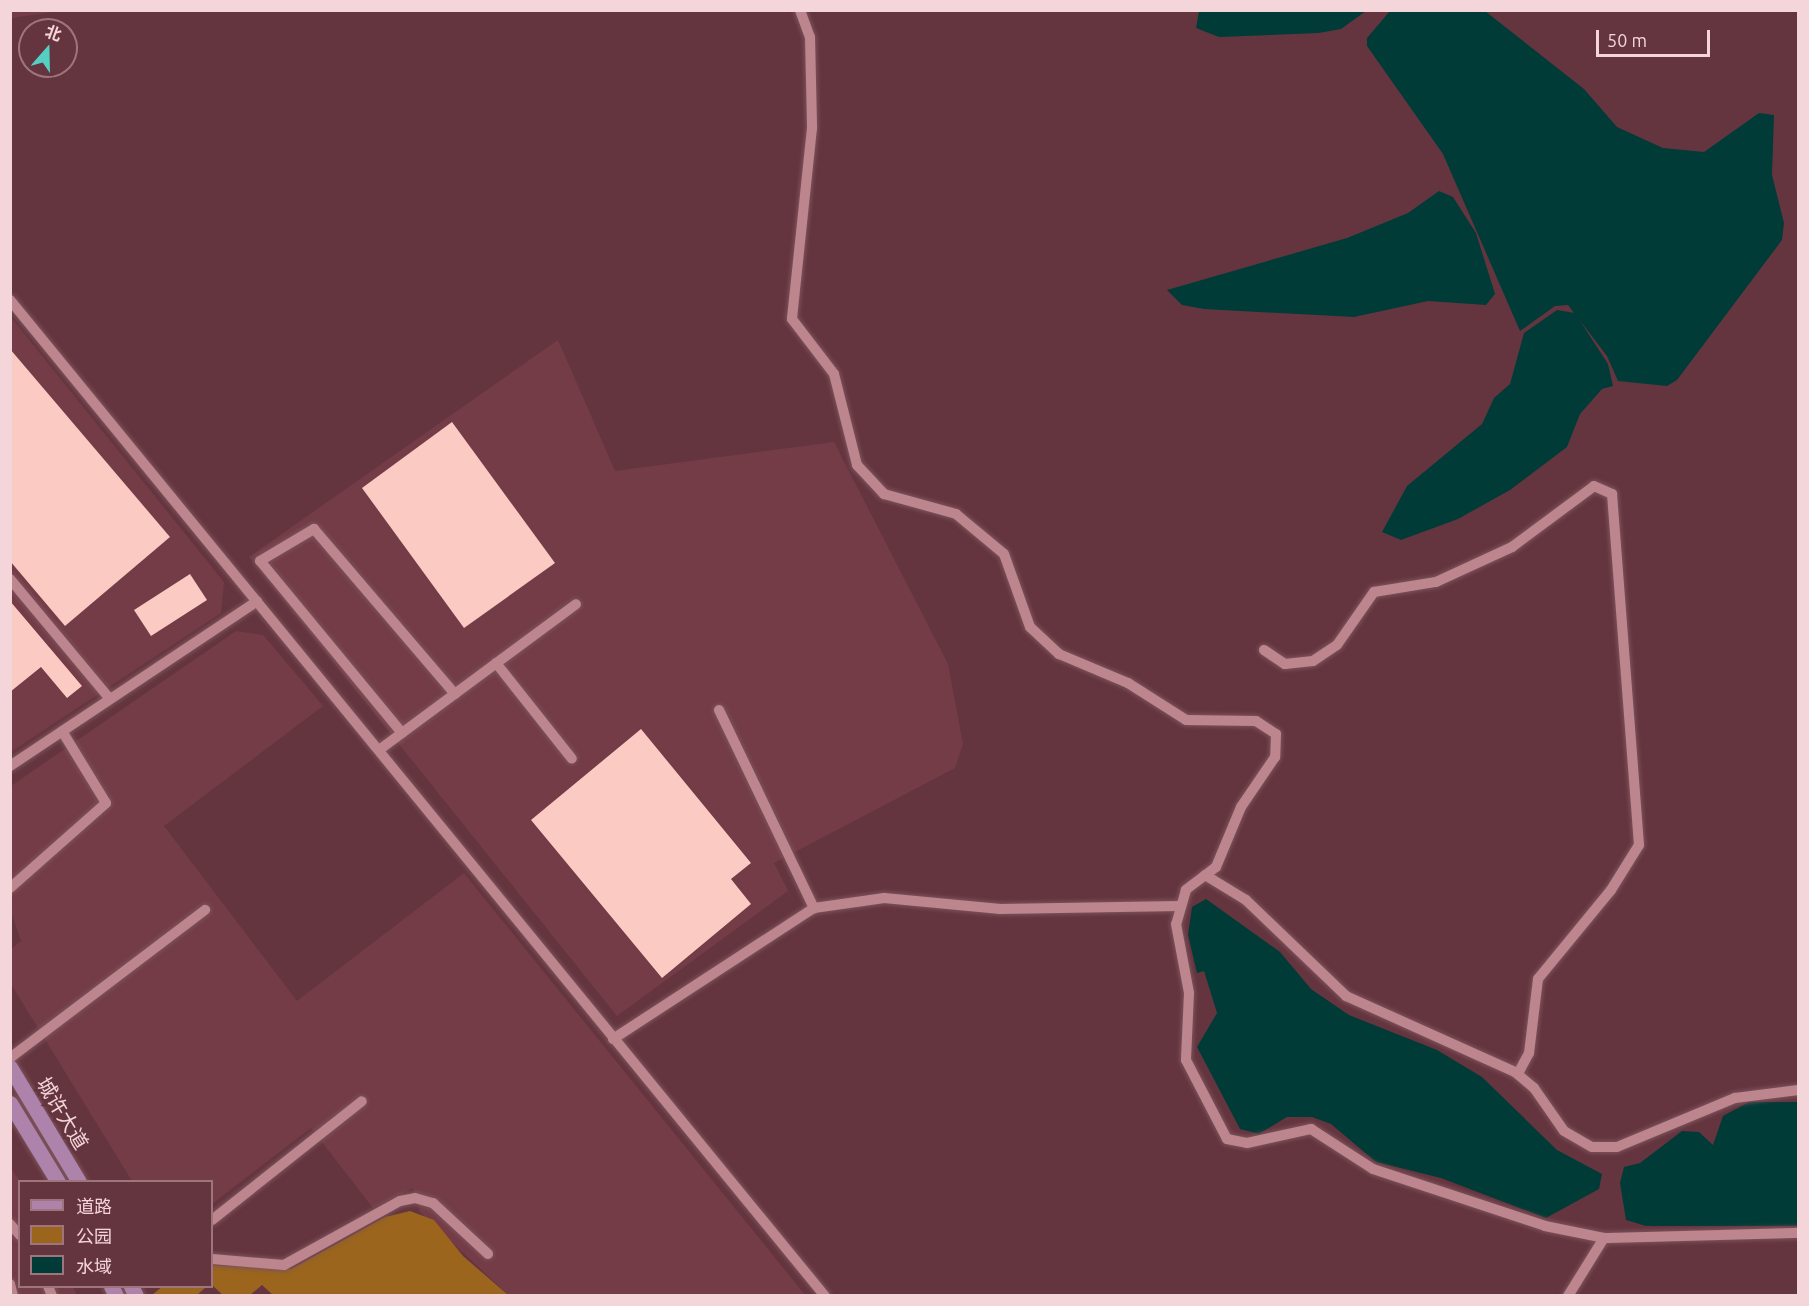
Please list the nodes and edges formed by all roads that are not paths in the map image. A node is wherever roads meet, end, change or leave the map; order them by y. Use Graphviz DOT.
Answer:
graph roads {
  1 [pos="800,10"];
  2 [pos="10,300"];
  3 [pos="10,579"];
  4 [pos="257,601"];
  5 [pos="576,604"];
  6 [pos="1264,650"];
  7 [pos="496,663"];
  8 [pos="455,694"];
  9 [pos="110,699"];
  10 [pos="719,710"];
  11 [pos="62,731"];
  12 [pos="402,734"];
  13 [pos="379,750"];
  14 [pos="572,759"];
  15 [pos="10,766"];
  16 [pos="1205,875"];
  17 [pos="10,888"];
  18 [pos="1179,906"];
  19 [pos="814,908"];
  20 [pos="205,910"];
  21 [pos="613,1039"];
  22 [pos="10,1058"];
  23 [pos="10,1067"];
  24 [pos="1518,1074"];
  25 [pos="1798,1090"];
  26 [pos="362,1101"];
  27 [pos="10,1103"];
  28 [pos="57,1180"];
  29 [pos="78,1180"];
  30 [pos="213,1219"];
  31 [pos="1798,1233"];
  32 [pos="1604,1238"];
  33 [pos="488,1254"];
  34 [pos="213,1258"];
  35 [pos="10,1284"];
  36 [pos="12,1296"];
  37 [pos="825,1296"];
  38 [pos="1568,1296"];
  1 -- 16 [label="street"];
  2 -- 4 [label="street"];
  3 -- 9 [label="street"];
  4 -- 9 [label="street"];
  4 -- 13 [label="street"];
  5 -- 7 [label="street"];
  6 -- 24 [label="street"];
  7 -- 8 [label="street"];
  7 -- 14 [label="street"];
  8 -- 12 [label="street"];
  8 -- 12 [label="street"];
  9 -- 11 [label="street"];
  10 -- 19 [label="street"];
  11 -- 15 [label="street"];
  11 -- 17 [label="street"];
  12 -- 13 [label="street"];
  13 -- 21 [label="street"];
  16 -- 18 [label="street"];
  16 -- 24 [label="street"];
  18 -- 19 [label="street"];
  18 -- 32 [label="street"];
  19 -- 21 [label="street"];
  20 -- 22 [label="street"];
  21 -- 37 [label="street"];
  23 -- 29 [label="main road, 城许大道"];
  24 -- 25 [label="street"];
  26 -- 30 [label="street"];
  27 -- 28 [label="main road, 城许大道"];
  31 -- 32 [label="street"];
  32 -- 38 [label="street"];
  33 -- 34 [label="street"];
  35 -- 36 [label="street"];
}
